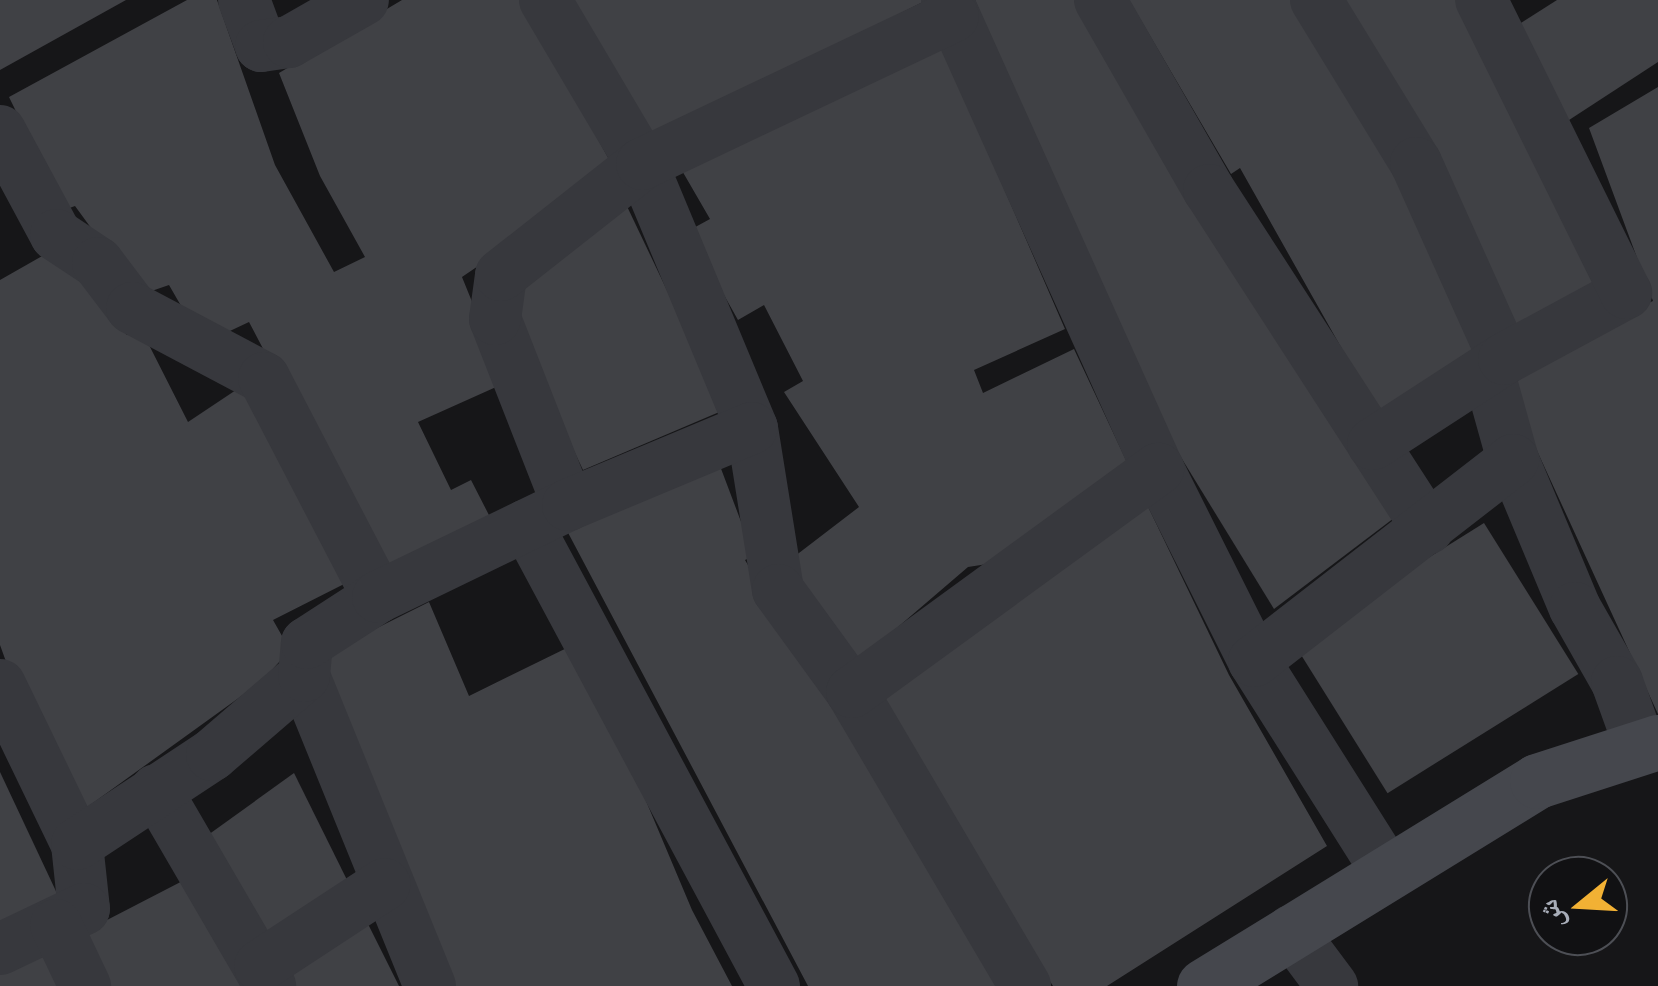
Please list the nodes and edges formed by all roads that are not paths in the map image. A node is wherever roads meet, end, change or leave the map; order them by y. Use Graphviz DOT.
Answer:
graph roads {
  1 [pos="244,0"];
  2 [pos="364,0"];
  3 [pos="545,0"];
  4 [pos="1100,0"];
  5 [pos="1316,0"];
  6 [pos="1480,0"];
  7 [pos="950,8"];
  8 [pos="0,131"];
  9 [pos="642,164"];
  10 [pos="1496,367"];
  11 [pos="752,428"];
  12 [pos="1374,444"];
  13 [pos="1513,460"];
  14 [pos="1158,469"];
  15 [pos="548,515"];
  16 [pos="1428,528"];
  17 [pos="378,597"];
  18 [pos="1254,661"];
  19 [pos="304,676"];
  20 [pos="0,684"];
  21 [pos="852,692"];
  22 [pos="1652,752"];
  23 [pos="156,790"];
  24 [pos="77,844"];
  25 [pos="1386,870"];
  26 [pos="385,884"];
  27 [pos="56,925"];
  28 [pos="1291,931"];
  29 [pos="0,950"];
  30 [pos="265,976"];
  31 [pos="86,986"];
  32 [pos="430,986"];
  33 [pos="774,986"];
  34 [pos="1025,986"];
  35 [pos="1204,986"];
  36 [pos="1332,986"];
  1 -- 2 [label="street"];
  3 -- 9 [label="street"];
  4 -- 12 [label="street"];
  5 -- 10 [label="street"];
  6 -- 10 [label="street"];
  7 -- 9 [label="street"];
  7 -- 14 [label="street"];
  8 -- 17 [label="street"];
  9 -- 11 [label="street"];
  9 -- 15 [label="street"];
  10 -- 12 [label="street"];
  10 -- 13 [label="street"];
  11 -- 15 [label="street"];
  11 -- 21 [label="street"];
  12 -- 16 [label="street"];
  13 -- 16 [label="street"];
  13 -- 22 [label="street"];
  14 -- 18 [label="street"];
  14 -- 21 [label="street"];
  15 -- 17 [label="street"];
  15 -- 33 [label="street"];
  16 -- 18 [label="street"];
  17 -- 19 [label="street"];
  18 -- 25 [label="street"];
  19 -- 23 [label="street"];
  19 -- 26 [label="street"];
  20 -- 24 [label="street"];
  21 -- 34 [label="street"];
  22 -- 25 [label="main road"];
  23 -- 24 [label="street"];
  23 -- 30 [label="street"];
  24 -- 27 [label="street"];
  25 -- 28 [label="main road"];
  26 -- 30 [label="street"];
  26 -- 32 [label="street"];
  27 -- 29 [label="street"];
  27 -- 31 [label="street"];
  28 -- 35 [label="main road"];
  28 -- 36 [label="street"];
}
